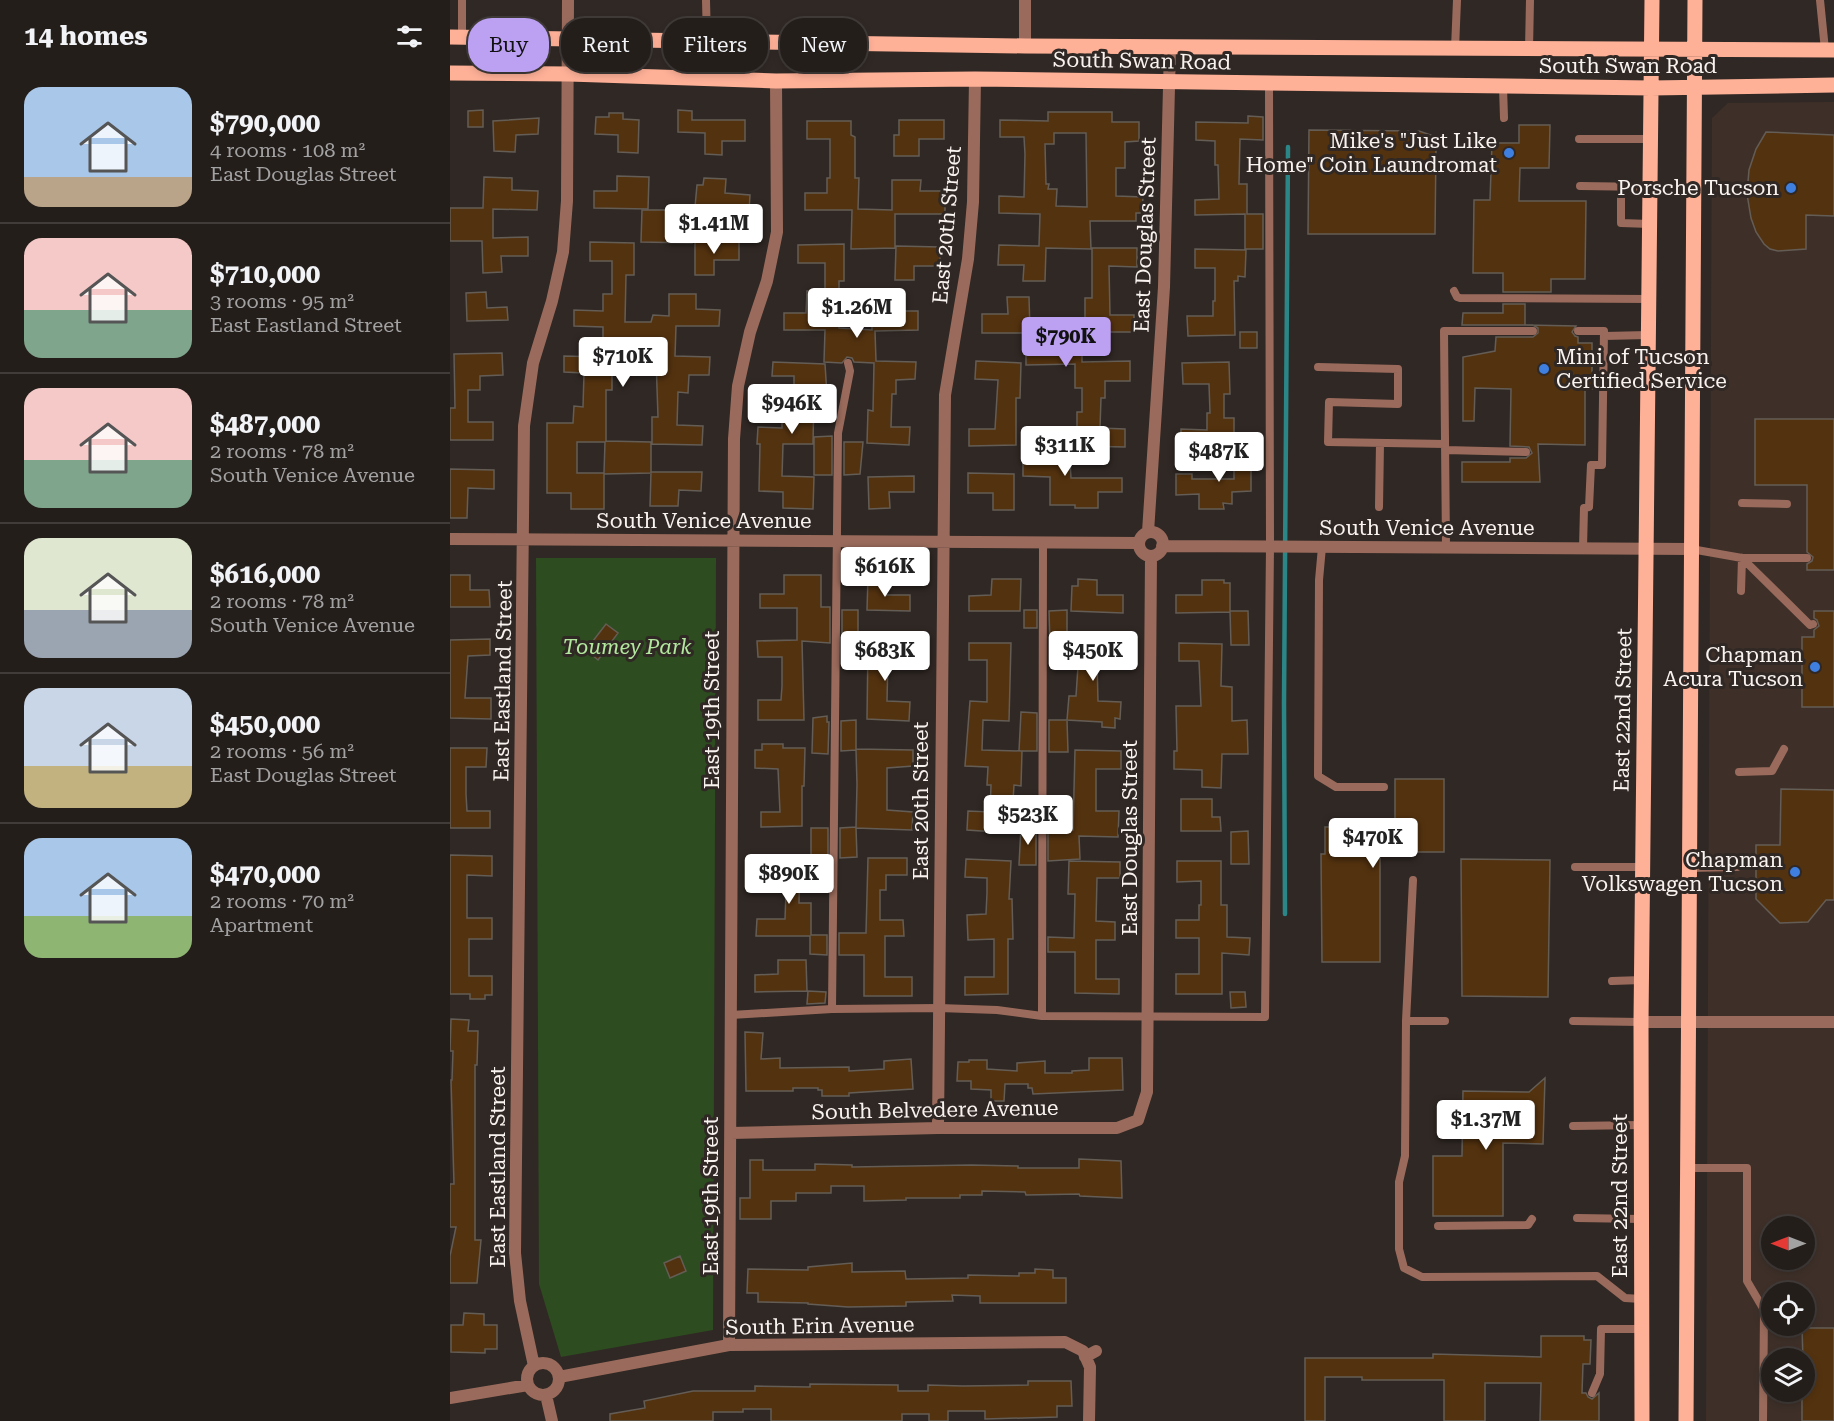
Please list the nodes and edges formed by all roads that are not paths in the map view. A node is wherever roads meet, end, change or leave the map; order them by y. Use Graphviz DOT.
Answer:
graph roads {
  1 [pos="462,0"];
  2 [pos="568,0"];
  3 [pos="706,0"];
  4 [pos="1025,0"];
  5 [pos="1457,0"];
  6 [pos="1530,0"];
  7 [pos="1652,0"];
  8 [pos="1695,0"];
  9 [pos="1820,0"];
  10 [pos="568,18"];
  11 [pos="706,18"];
  12 [pos="456,37"];
  13 [pos="561,40"];
  14 [pos="768,43"];
  15 [pos="1025,46"];
  16 [pos="1170,47"];
  17 [pos="1455,49"];
  18 [pos="1530,49"];
  19 [pos="1652,50"];
  20 [pos="1694,50"];
  21 [pos="1829,50"];
  22 [pos="450,73"];
  23 [pos="569,74"];
  24 [pos="975,79"];
  25 [pos="776,81"];
  26 [pos="1170,82"];
  27 [pos="1269,84"];
  28 [pos="1834,85"];
  29 [pos="1503,87"];
  30 [pos="1652,88"];
  31 [pos="1694,88"];
  32 [pos="1504,118"];
  33 [pos="1651,139"];
  34 [pos="1579,140"];
  35 [pos="1580,186"];
  36 [pos="1621,187"];
  37 [pos="1650,187"];
  38 [pos="1650,224"];
  39 [pos="1454,291"];
  40 [pos="1649,299"];
  41 [pos="1578,330"];
  42 [pos="1533,331"];
  43 [pos="1648,335"];
  44 [pos="1604,336"];
  45 [pos="848,363"];
  46 [pos="1318,367"];
  47 [pos="1380,443"];
  48 [pos="1445,447"];
  49 [pos="1526,452"];
  50 [pos="1742,503"];
  51 [pos="1787,504"];
  52 [pos="1379,507"];
  53 [pos="1148,532"];
  54 [pos="450,539"];
  55 [pos="523,540"];
  56 [pos="732,541"];
  57 [pos="837,542"];
  58 [pos="943,542"];
  59 [pos="1138,543"];
  60 [pos="1043,544"];
  61 [pos="1162,546"];
  62 [pos="1270,547"];
  63 [pos="1322,547"];
  64 [pos="1446,548"];
  65 [pos="1583,548"];
  66 [pos="1646,549"];
  67 [pos="1691,549"];
  68 [pos="1151,556"];
  69 [pos="1742,558"];
  70 [pos="1807,558"];
  71 [pos="1741,591"];
  72 [pos="1814,624"];
  73 [pos="1784,749"];
  74 [pos="1739,772"];
  75 [pos="1384,788"];
  76 [pos="1575,867"];
  77 [pos="1643,867"];
  78 [pos="1737,867"];
  79 [pos="1689,868"];
  80 [pos="1413,880"];
  81 [pos="1642,980"];
  82 [pos="1612,981"];
  83 [pos="939,1008"];
  84 [pos="832,1009"];
  85 [pos="731,1015"];
  86 [pos="1042,1016"];
  87 [pos="1148,1017"];
  88 [pos="1406,1021"];
  89 [pos="1445,1021"];
  90 [pos="1574,1021"];
  91 [pos="1641,1022"];
  92 [pos="1688,1022"];
  93 [pos="1834,1022"];
  94 [pos="1141,1123"];
  95 [pos="1641,1125"];
  96 [pos="1573,1126"];
  97 [pos="938,1128"];
  98 [pos="731,1133"];
  99 [pos="1687,1168"];
  100 [pos="1577,1218"];
  101 [pos="1532,1219"];
  102 [pos="1641,1219"];
  103 [pos="1438,1226"];
  104 [pos="1641,1299"];
  105 [pos="1641,1329"];
  106 [pos="729,1345"];
  107 [pos="534,1366"];
  108 [pos="559,1377"];
  109 [pos="528,1385"];
  110 [pos="1592,1393"];
  111 [pos="546,1395"];
  112 [pos="450,1398"];
  113 [pos="552,1421"];
  114 [pos="1089,1421"];
  115 [pos="1642,1421"];
  116 [pos="1686,1421"];
  117 [pos="1763,1421"];
  1 -- 12 [label="lane"];
  2 -- 10 [label="street, East Eastland Street"];
  3 -- 11 [label="lane"];
  4 -- 15 [label="street"];
  5 -- 17 [label="lane"];
  6 -- 18 [label="lane"];
  7 -- 19 [label="main road, East 22nd Street"];
  8 -- 20 [label="main road"];
  9 -- 21 [label="lane"];
  12 -- 13 [label="main road, South Swan Road"];
  14 -- 15 [label="main road, South Swan Road"];
  15 -- 16 [label="main road, South Swan Road"];
  16 -- 17 [label="main road, South Swan Road"];
  16 -- 26 [label="street, East Douglas Street"];
  17 -- 18 [label="main road, South Swan Road"];
  18 -- 19 [label="main road, South Swan Road"];
  19 -- 20 [label="main road, South Swan Road"];
  19 -- 30 [label="main road, East 22nd Street"];
  20 -- 21 [label="main road, South Swan Road"];
  20 -- 31 [label="main road"];
  22 -- 23 [label="main road, South Swan Road"];
  23 -- 25 [label="main road, South Swan Road"];
  23 -- 55 [label="street, East Eastland Street"];
  24 -- 25 [label="main road, South Swan Road"];
  24 -- 26 [label="main road, South Swan Road"];
  24 -- 58 [label="street, East 20th Street"];
  25 -- 56 [label="street, East 19th Street"];
  26 -- 27 [label="main road, South Swan Road"];
  26 -- 53 [label="street, East Douglas Street"];
  27 -- 29 [label="main road, South Swan Road"];
  27 -- 62 [label="lane"];
  28 -- 31 [label="main road, South Swan Road"];
  29 -- 30 [label="main road, South Swan Road"];
  29 -- 32 [label="lane"];
  30 -- 31 [label="main road, South Swan Road"];
  30 -- 33 [label="main road, East 22nd Street"];
  31 -- 67 [label="main road"];
  33 -- 34 [label="lane"];
  33 -- 37 [label="main road, East 22nd Street"];
  35 -- 36 [label="lane"];
  36 -- 37 [label="lane"];
  36 -- 38 [label="lane"];
  37 -- 38 [label="main road, East 22nd Street"];
  38 -- 40 [label="main road, East 22nd Street"];
  39 -- 40 [label="lane"];
  40 -- 43 [label="main road, East 22nd Street"];
  41 -- 44 [label="lane"];
  42 -- 48 [label="lane"];
  43 -- 44 [label="lane"];
  43 -- 66 [label="main road, East 22nd Street"];
  44 -- 65 [label="lane"];
  45 -- 57 [label="lane"];
  46 -- 47 [label="lane"];
  47 -- 48 [label="lane"];
  47 -- 52 [label="lane"];
  48 -- 49 [label="lane"];
  48 -- 64 [label="lane"];
  50 -- 51 [label="lane"];
  53 -- 59 [label="street"];
  53 -- 61 [label="street"];
  54 -- 55 [label="street, South Venice Avenue"];
  55 -- 56 [label="street, South Venice Avenue"];
  55 -- 107 [label="street, East Eastland Street"];
  56 -- 57 [label="street, South Venice Avenue"];
  56 -- 85 [label="street, East 19th Street"];
  57 -- 58 [label="street, South Venice Avenue"];
  57 -- 84 [label="lane"];
  58 -- 60 [label="street, South Venice Avenue"];
  58 -- 83 [label="street, East 20th Street"];
  59 -- 60 [label="street, South Venice Avenue"];
  59 -- 68 [label="street"];
  60 -- 86 [label="lane"];
  61 -- 62 [label="street, South Venice Avenue"];
  61 -- 68 [label="street"];
  62 -- 63 [label="street, South Venice Avenue"];
  62 -- 87 [label="lane"];
  63 -- 64 [label="street, South Venice Avenue"];
  63 -- 75 [label="lane"];
  64 -- 65 [label="street, South Venice Avenue"];
  65 -- 66 [label="street, South Venice Avenue"];
  66 -- 67 [label="street, South Venice Avenue"];
  66 -- 77 [label="main road, East 22nd Street"];
  67 -- 69 [label="lane"];
  67 -- 79 [label="main road"];
  68 -- 87 [label="street, East Douglas Street"];
  69 -- 70 [label="lane"];
  69 -- 71 [label="lane"];
  69 -- 72 [label="lane"];
  73 -- 74 [label="lane"];
  76 -- 77 [label="lane"];
  77 -- 81 [label="main road, East 22nd Street"];
  78 -- 79 [label="lane"];
  79 -- 92 [label="main road"];
  80 -- 88 [label="lane"];
  81 -- 82 [label="lane"];
  81 -- 91 [label="main road, East 22nd Street"];
  83 -- 84 [label="lane"];
  83 -- 86 [label="lane"];
  83 -- 97 [label="street, East 20th Street"];
  84 -- 85 [label="lane"];
  85 -- 98 [label="street, East 19th Street"];
  86 -- 87 [label="lane"];
  87 -- 94 [label="street, East Douglas Street"];
  88 -- 89 [label="lane"];
  88 -- 104 [label="lane"];
  90 -- 91 [label="lane"];
  91 -- 92 [label="street"];
  91 -- 95 [label="main road, East 22nd Street"];
  92 -- 93 [label="street"];
  92 -- 99 [label="main road"];
  94 -- 97 [label="street, South Belvedere Avenue"];
  95 -- 96 [label="lane"];
  95 -- 102 [label="main road, East 22nd Street"];
  97 -- 98 [label="street, South Belvedere Avenue"];
  98 -- 106 [label="street, East 19th Street"];
  99 -- 116 [label="main road"];
  99 -- 117 [label="lane"];
  100 -- 102 [label="lane"];
  101 -- 103 [label="lane"];
  102 -- 104 [label="main road, East 22nd Street"];
  104 -- 105 [label="main road, East 22nd Street"];
  105 -- 110 [label="lane"];
  105 -- 115 [label="main road, East 22nd Street"];
  106 -- 108 [label="street, South Erin Avenue"];
  106 -- 114 [label="street, South Erin Avenue"];
  107 -- 108 [label="street"];
  107 -- 109 [label="street"];
  108 -- 111 [label="street"];
  109 -- 111 [label="street"];
  109 -- 112 [label="street"];
  111 -- 113 [label="street"];
}
